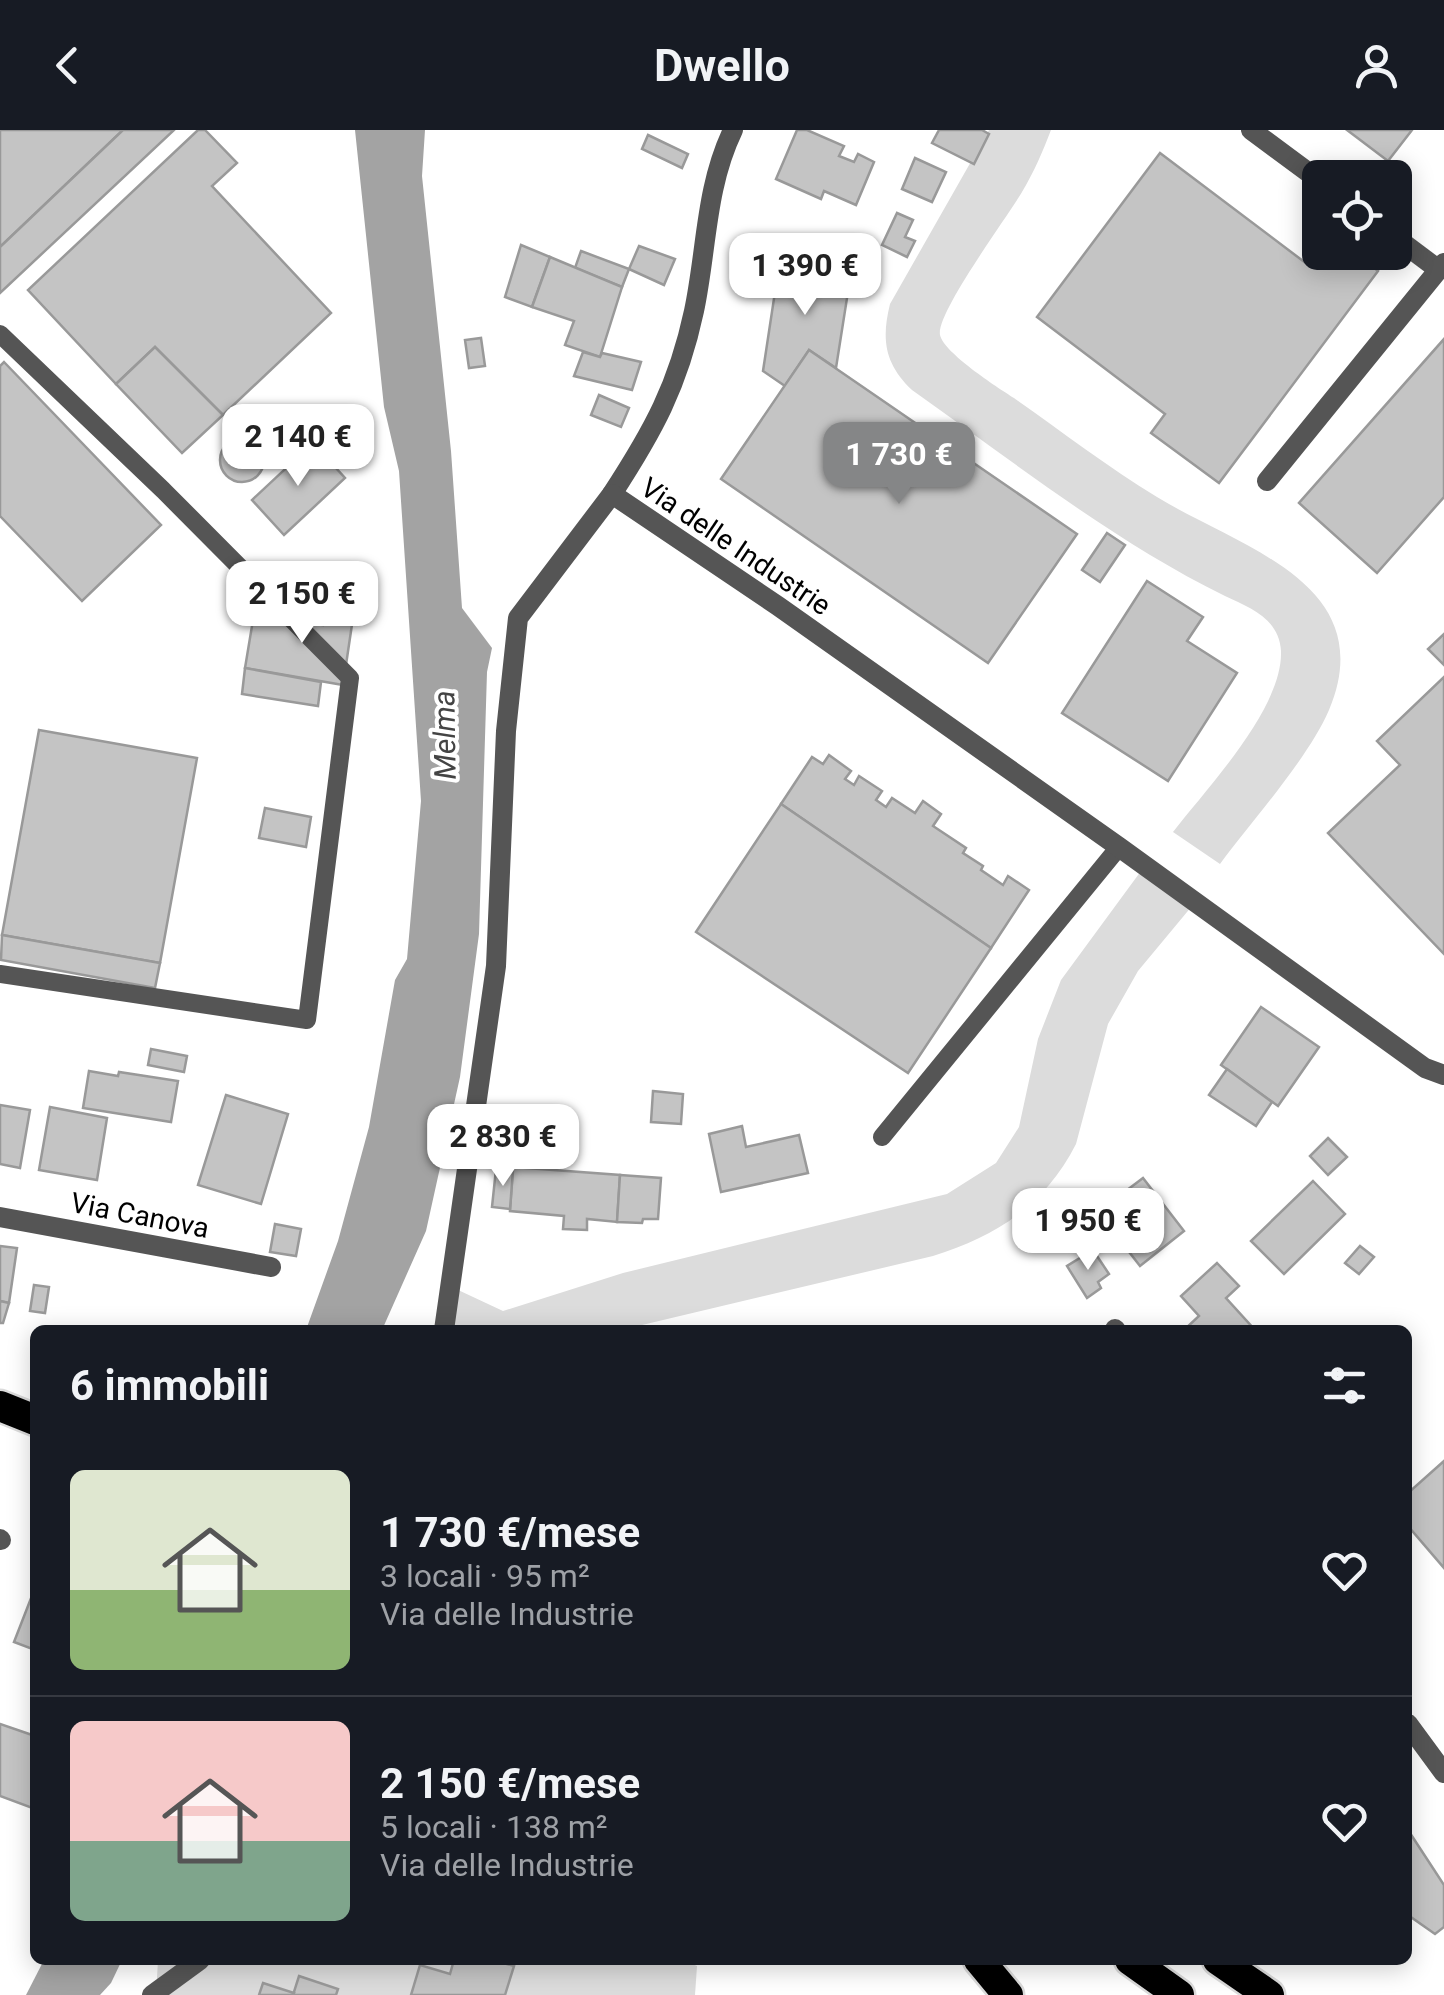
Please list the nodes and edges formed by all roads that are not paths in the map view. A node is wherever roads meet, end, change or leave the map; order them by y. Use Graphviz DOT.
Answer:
graph roads {
  1 [pos="733,130"];
  2 [pos="1251,130"];
  3 [pos="1302,168"];
  4 [pos="1412,249"];
  5 [pos="1441,267"];
  6 [pos="0,334"];
  7 [pos="1267,481"];
  8 [pos="612,494"];
  9 [pos="1119,846"];
  10 [pos="0,974"];
  11 [pos="1444,1075"];
  12 [pos="882,1137"];
  13 [pos="0,1217"];
  14 [pos="271,1268"];
  15 [pos="445,1325"];
  16 [pos="0,1406"];
  17 [pos="30,1418"];
  18 [pos="1412,1729"];
  19 [pos="1444,1773"];
  20 [pos="193,1965"];
  21 [pos="983,1965"];
  22 [pos="1137,1965"];
  23 [pos="1225,1965"];
  24 [pos="152,1995"];
  25 [pos="1008,1995"];
  26 [pos="1179,1995"];
  27 [pos="1269,1995"];
  1 -- 8 [label="street"];
  2 -- 3 [label="street"];
  4 -- 5 [label="street"];
  5 -- 7 [label="street"];
  6 -- 10 [label="lane"];
  8 -- 9 [label="street, Via delle Industrie"];
  8 -- 15 [label="street, Via delle Industrie"];
  9 -- 11 [label="street, Via delle Industrie"];
  9 -- 12 [label="lane"];
  13 -- 14 [label="street, Via Canova"];
  16 -- 17 [label="highway"];
  18 -- 19 [label="street"];
  20 -- 24 [label="street"];
  21 -- 25 [label="highway"];
  22 -- 26 [label="highway"];
  23 -- 27 [label="highway"];
}
